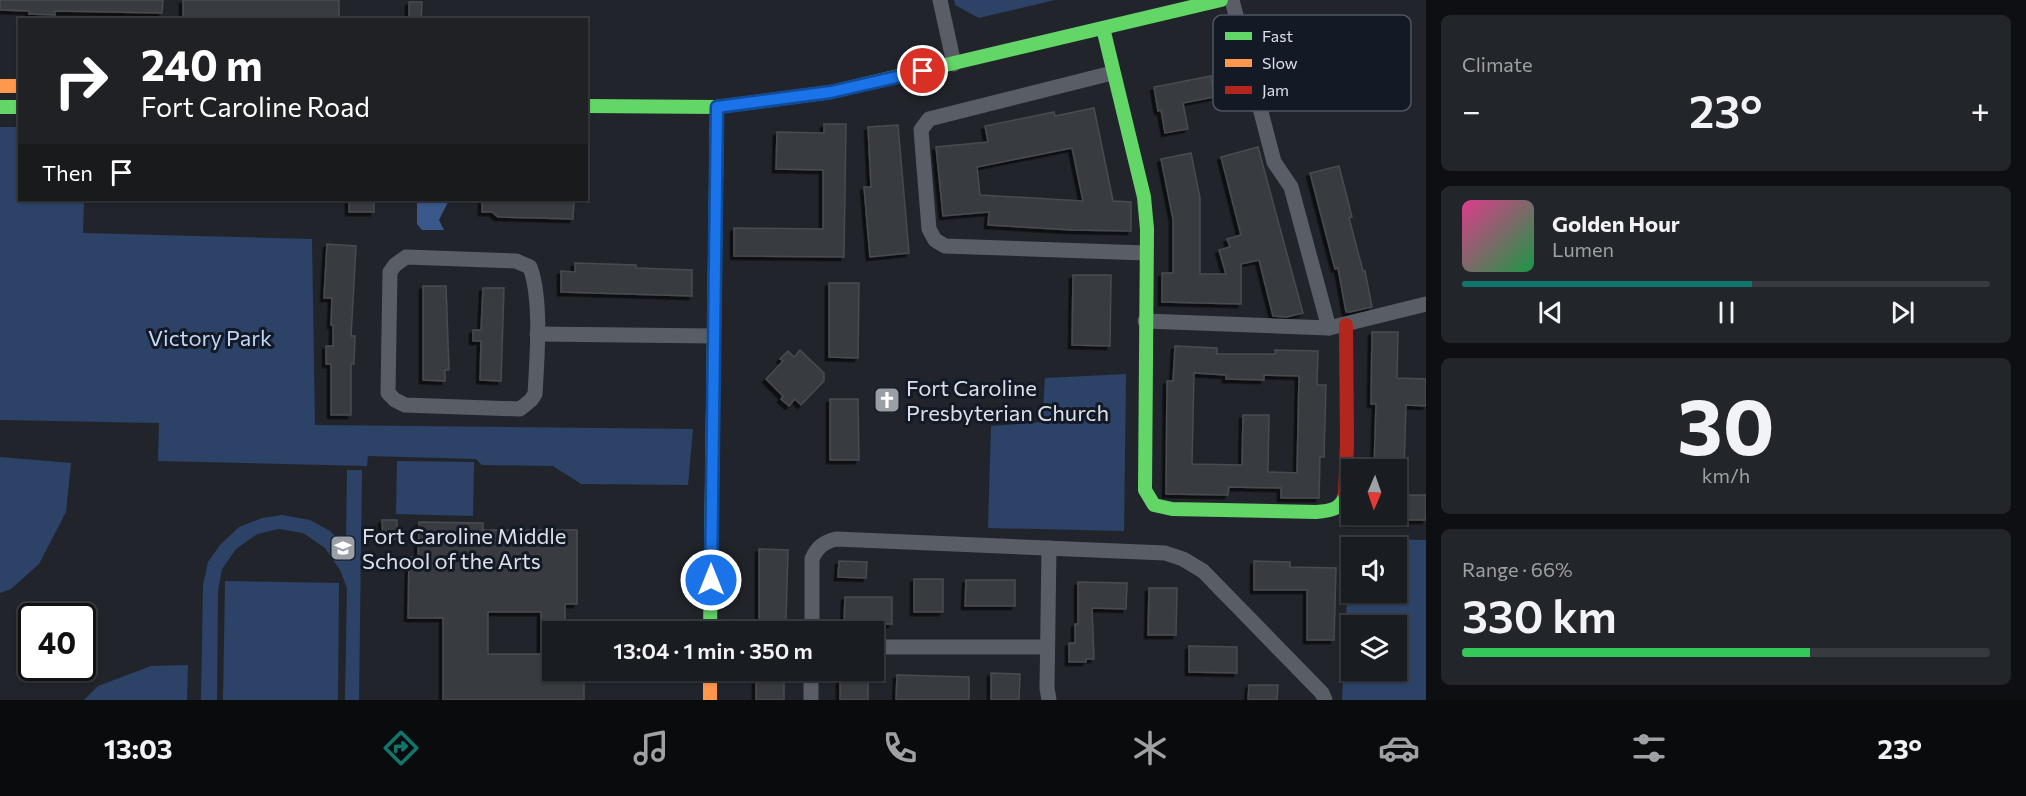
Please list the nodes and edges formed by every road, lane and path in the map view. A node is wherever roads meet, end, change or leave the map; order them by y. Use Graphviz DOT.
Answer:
graph roads {
  1 [pos="939,0"];
  2 [pos="1221,0"];
  3 [pos="1232,0"];
  4 [pos="1236,15"];
  5 [pos="1103,28"];
  6 [pos="954,64"];
  7 [pos="1113,73"];
  8 [pos="0,86"];
  9 [pos="18,86"];
  10 [pos="588,106"];
  11 [pos="0,107"];
  12 [pos="18,107"];
  13 [pos="717,107"];
  14 [pos="1261,111"];
  15 [pos="1146,253"];
  16 [pos="1426,304"];
  17 [pos="1145,321"];
  18 [pos="1346,325"];
  19 [pos="1329,328"];
  20 [pos="537,334"];
  21 [pos="713,336"];
  22 [pos="1049,548"];
  23 [pos="710,621"];
  24 [pos="812,621"];
  25 [pos="884,647"];
  26 [pos="1047,647"];
  27 [pos="710,681"];
  28 [pos="811,681"];
  29 [pos="710,700"];
  30 [pos="811,700"];
  31 [pos="1049,700"];
  32 [pos="1325,700"];
  1 -- 6 [label="street"];
  2 -- 5 [label="street"];
  3 -- 4 [label="street"];
  5 -- 6 [label="street"];
  5 -- 7 [label="street"];
  6 -- 13 [label="street"];
  7 -- 15 [label="street"];
  7 -- 15 [label="street"];
  8 -- 9 [label="street"];
  10 -- 13 [label="street"];
  11 -- 12 [label="street"];
  13 -- 21 [label="street"];
  14 -- 19 [label="street"];
  15 -- 17 [label="street"];
  16 -- 18 [label="street"];
  17 -- 18 [label="street"];
  17 -- 19 [label="street"];
  18 -- 19 [label="street"];
  20 -- 20 [label="street"];
  20 -- 21 [label="street"];
  21 -- 23 [label="street"];
  22 -- 24 [label="street"];
  22 -- 26 [label="street"];
  22 -- 32 [label="street"];
  25 -- 26 [label="street"];
  26 -- 31 [label="street"];
  27 -- 29 [label="street"];
  28 -- 30 [label="street"];
}
